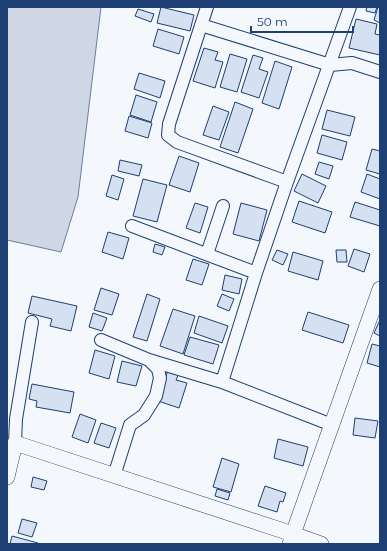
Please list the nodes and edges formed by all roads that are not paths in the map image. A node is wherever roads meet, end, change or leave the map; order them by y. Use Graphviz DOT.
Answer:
graph roads {
  1 [pos="207,7"];
  2 [pos="350,7"];
  3 [pos="201,25"];
  4 [pos="330,65"];
  5 [pos="380,72"];
  6 [pos="287,182"];
  7 [pos="224,206"];
  8 [pos="132,226"];
  9 [pos="207,254"];
  10 [pos="256,273"];
  11 [pos="380,289"];
  12 [pos="32,322"];
  13 [pos="101,340"];
  14 [pos="149,360"];
  15 [pos="222,382"];
  16 [pos="12,418"];
  17 [pos="332,425"];
  18 [pos="14,443"];
  19 [pos="114,476"];
  20 [pos="7,477"];
  21 [pos="291,539"];
  22 [pos="321,544"];
  1 -- 3 [label="street"];
  2 -- 4 [label="street"];
  3 -- 4 [label="street"];
  3 -- 6 [label="street"];
  4 -- 5 [label="street"];
  4 -- 6 [label="street"];
  6 -- 10 [label="street"];
  7 -- 9 [label="street"];
  8 -- 9 [label="street"];
  9 -- 10 [label="street"];
  10 -- 15 [label="street"];
  11 -- 17 [label="street"];
  12 -- 16 [label="street"];
  13 -- 14 [label="street"];
  14 -- 15 [label="street"];
  14 -- 19 [label="street"];
  15 -- 17 [label="street"];
  16 -- 18 [label="street"];
  17 -- 21 [label="street"];
  18 -- 19 [label="street"];
  18 -- 20 [label="street"];
  19 -- 21 [label="street"];
  21 -- 22 [label="street"];
}
